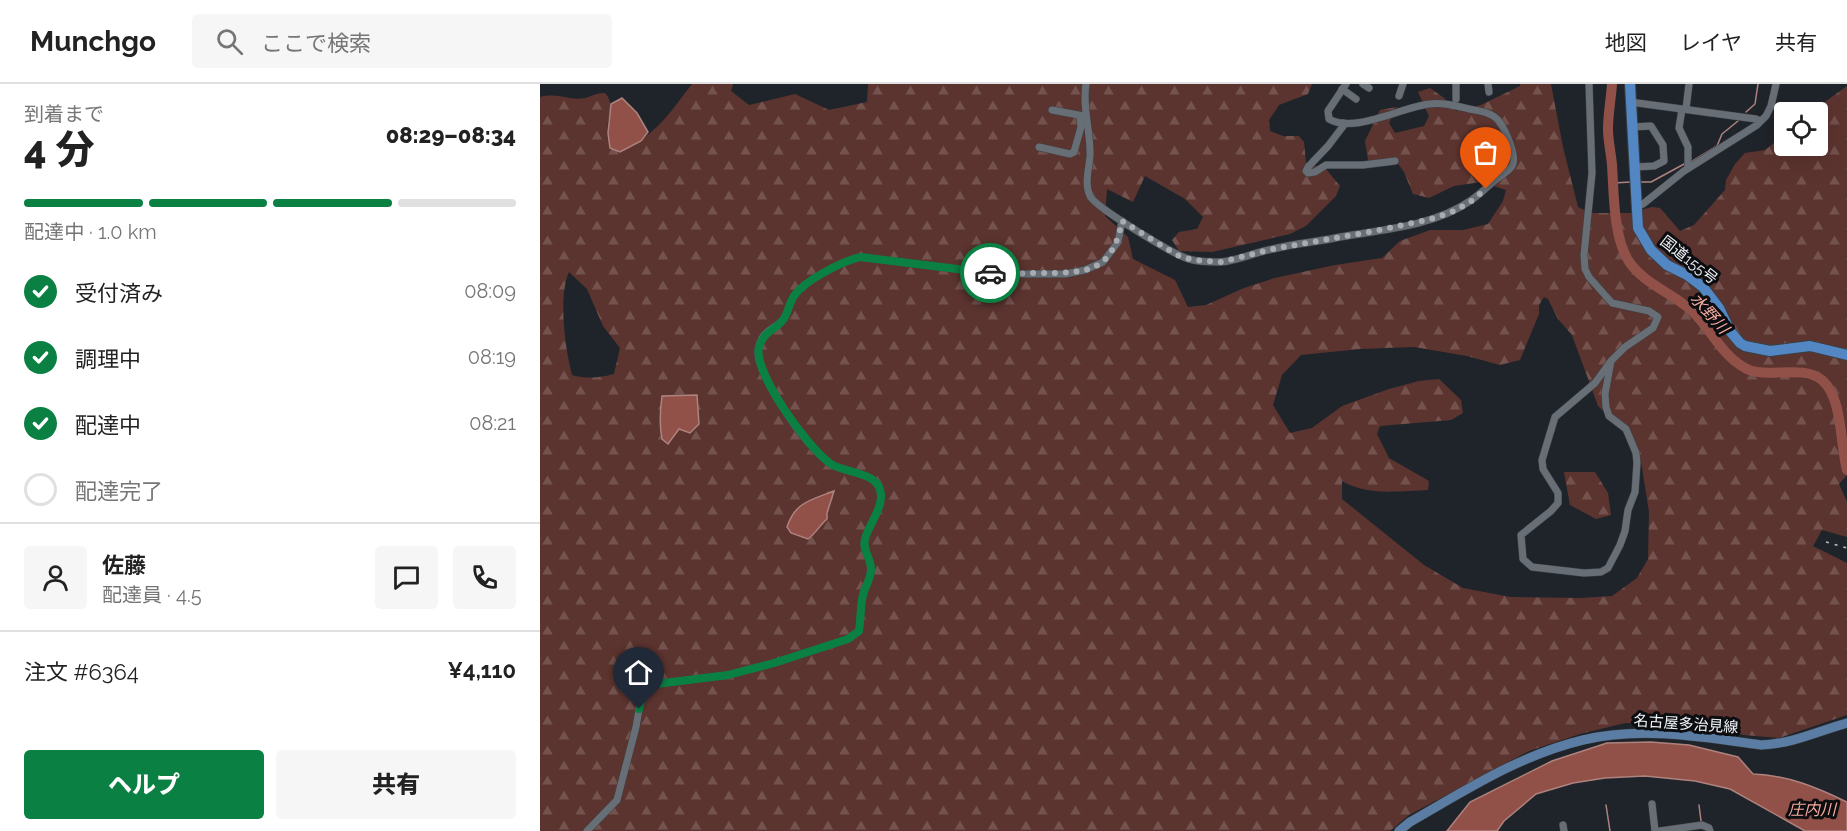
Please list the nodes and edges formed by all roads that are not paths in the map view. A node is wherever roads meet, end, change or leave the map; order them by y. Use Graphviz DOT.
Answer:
graph roads {
  1 [pos="1086,84"];
  2 [pos="1403,84"];
  3 [pos="1456,84"];
  4 [pos="1589,84"];
  5 [pos="1629,84"];
  6 [pos="1689,84"];
  7 [pos="1776,84"];
  8 [pos="1344,87"];
  9 [pos="1399,96"];
  10 [pos="1356,99"];
  11 [pos="1456,99"];
  12 [pos="1630,102"];
  13 [pos="1684,109"];
  14 [pos="1052,110"];
  15 [pos="1084,117"];
  16 [pos="1760,121"];
  17 [pos="1343,123"];
  18 [pos="1632,127"];
  19 [pos="1039,147"];
  20 [pos="1395,161"];
  21 [pos="1688,168"];
  22 [pos="1636,177"];
  23 [pos="1638,205"];
  24 [pos="1122,221"];
  25 [pos="1847,355"];
  26 [pos="1611,361"];
  27 [pos="1847,723"];
  28 [pos="1652,804"];
  29 [pos="587,831"];
  30 [pos="1399,831"];
  31 [pos="1658,831"];
  32 [pos="1710,831"];
  1 -- 15 [label="street"];
  2 -- 9 [label="street"];
  3 -- 11 [label="street"];
  4 -- 26 [label="street"];
  5 -- 12 [label="highway, 国道155号"];
  6 -- 13 [label="street"];
  7 -- 16 [label="street"];
  8 -- 10 [label="street"];
  8 -- 17 [label="street"];
  12 -- 13 [label="street"];
  12 -- 18 [label="highway, 国道155号"];
  13 -- 16 [label="street"];
  13 -- 21 [label="street"];
  14 -- 15 [label="street"];
  15 -- 19 [label="street"];
  15 -- 24 [label="street"];
  16 -- 21 [label="street"];
  17 -- 20 [label="street"];
  17 -- 24 [label="street"];
  18 -- 22 [label="highway, 国道155号"];
  18 -- 22 [label="street"];
  21 -- 23 [label="street"];
  22 -- 23 [label="highway, 国道155号"];
  23 -- 25 [label="highway, 国道155号"];
  24 -- 29 [label="street"];
  26 -- 26 [label="street"];
  27 -- 30 [label="main road, 名古屋多治見線"];
  28 -- 31 [label="street"];
  31 -- 32 [label="street"];
}
